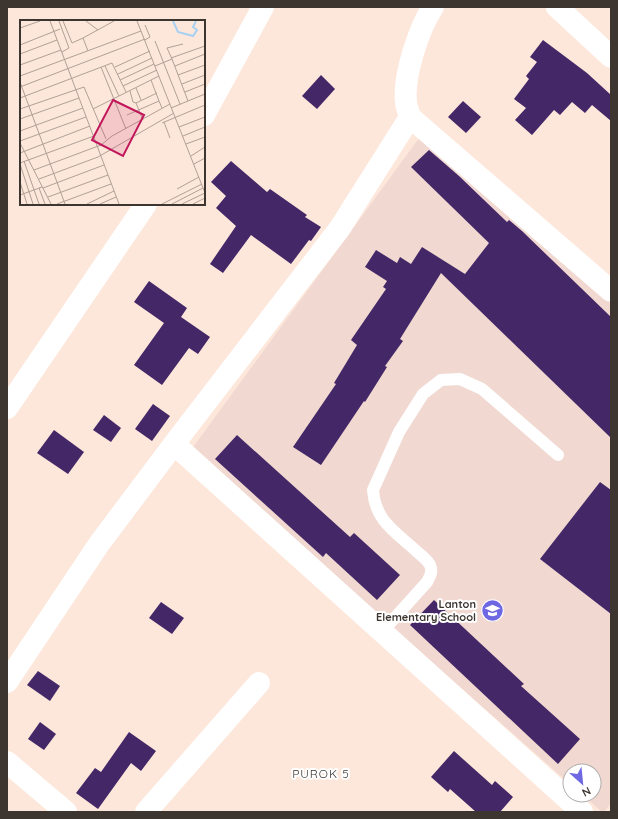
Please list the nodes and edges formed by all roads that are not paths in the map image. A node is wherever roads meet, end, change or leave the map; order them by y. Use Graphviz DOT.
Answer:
graph roads {
  1 [pos="263,7"];
  2 [pos="433,7"];
  3 [pos="557,7"];
  4 [pos="611,57"];
  5 [pos="205,113"];
  6 [pos="410,117"];
  7 [pos="145,205"];
  8 [pos="611,291"];
  9 [pos="7,408"];
  10 [pos="174,444"];
  11 [pos="558,455"];
  12 [pos="382,632"];
  13 [pos="7,682"];
  14 [pos="259,683"];
  15 [pos="7,762"];
  16 [pos="66,812"];
  17 [pos="146,812"];
  18 [pos="582,812"];
  1 -- 5 [label="street"];
  2 -- 6 [label="street"];
  3 -- 4 [label="street"];
  6 -- 8 [label="street"];
  6 -- 10 [label="street"];
  7 -- 9 [label="street"];
  10 -- 12 [label="street"];
  10 -- 13 [label="street"];
  11 -- 12 [label="lane"];
  12 -- 18 [label="street"];
  14 -- 17 [label="street"];
  15 -- 16 [label="street"];
}
